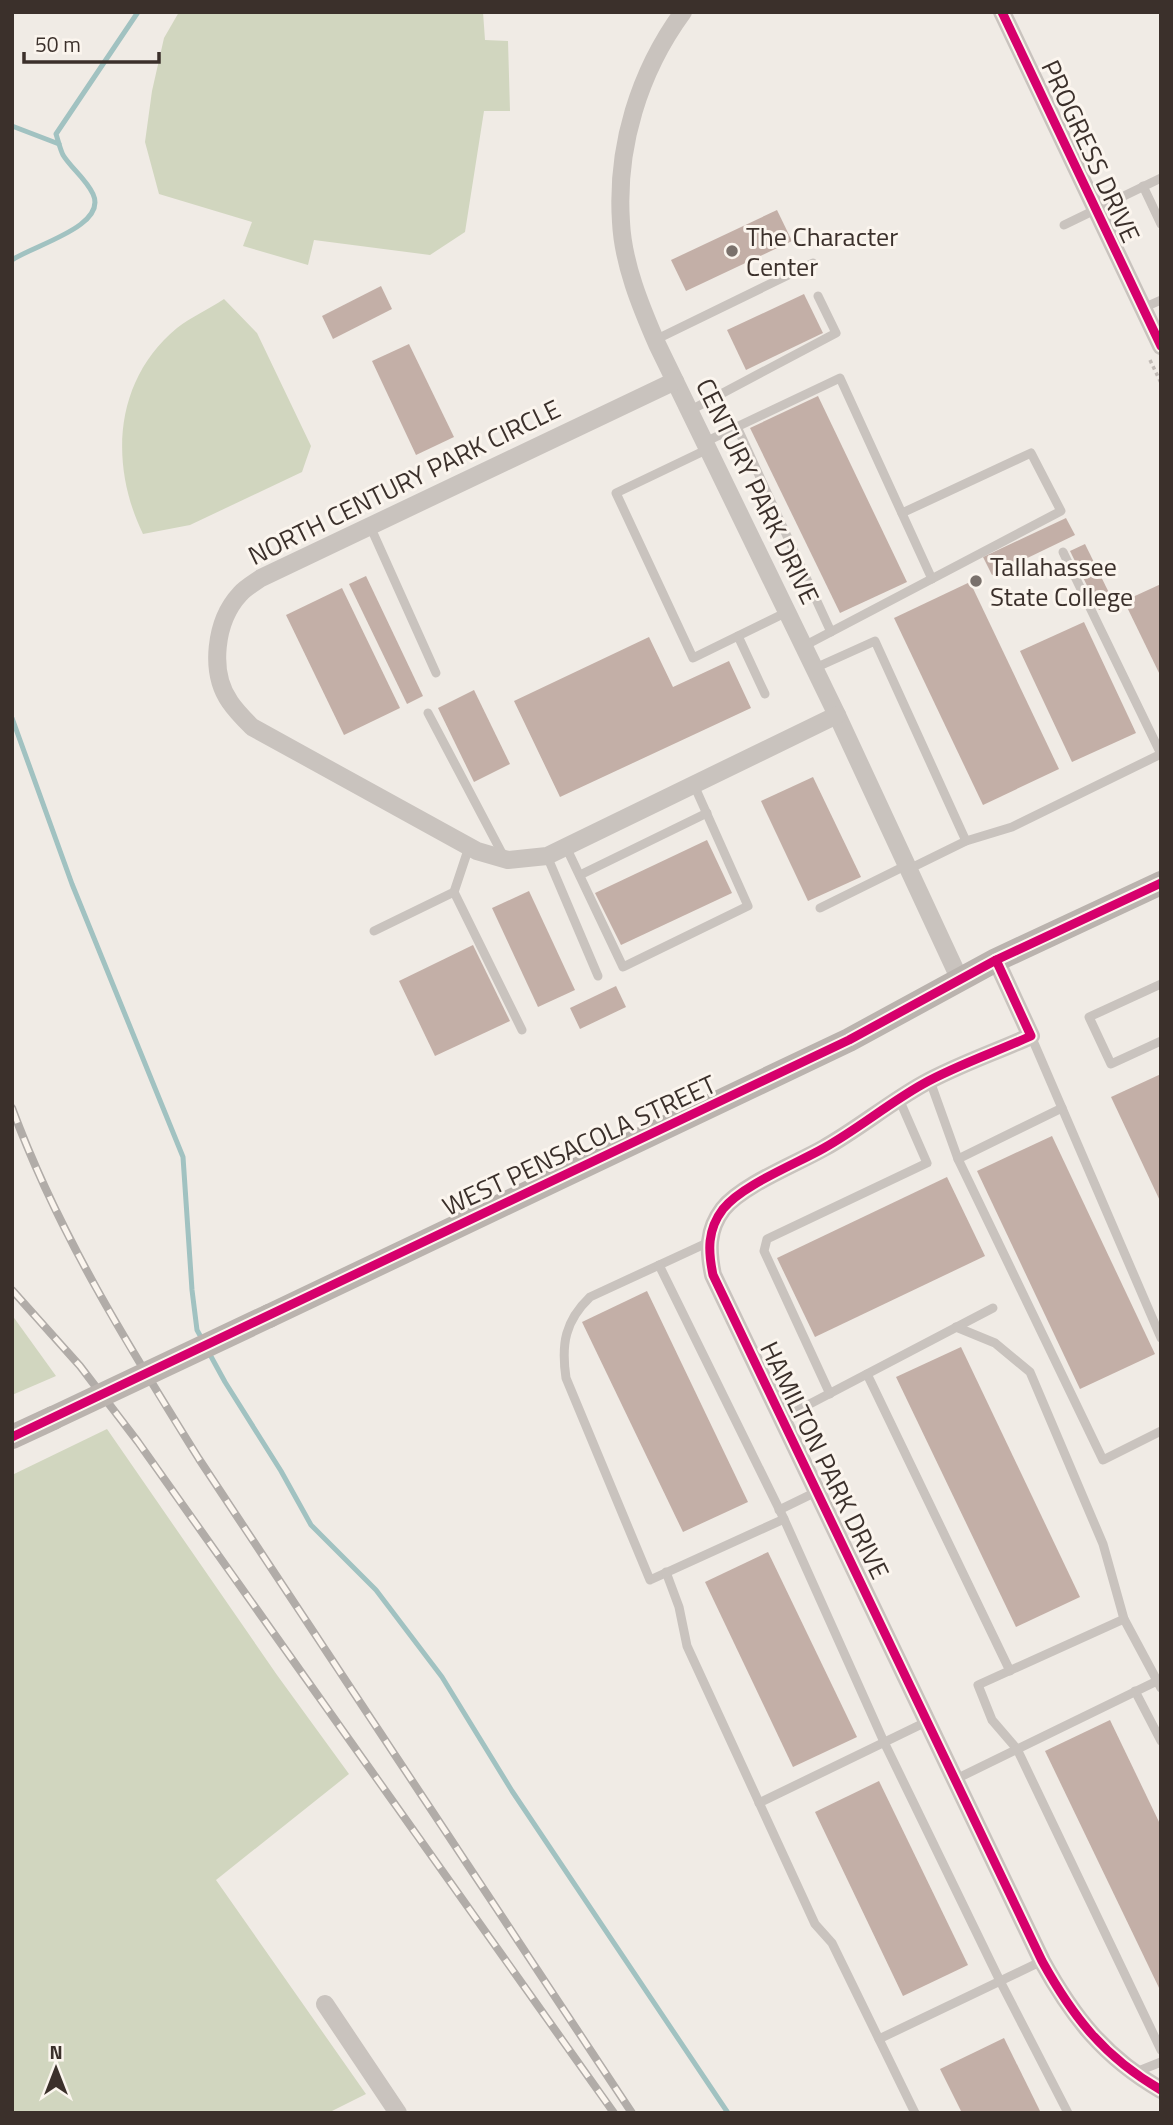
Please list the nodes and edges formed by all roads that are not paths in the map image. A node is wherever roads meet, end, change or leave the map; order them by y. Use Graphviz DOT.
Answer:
graph roads {
  1 [pos="684,12"];
  2 [pos="1002,12"];
  3 [pos="1161,178"];
  4 [pos="1143,186"];
  5 [pos="1096,209"];
  6 [pos="1161,224"];
  7 [pos="1064,225"];
  8 [pos="813,263"];
  9 [pos="818,296"];
  10 [pos="1161,300"];
  11 [pos="1143,308"];
  12 [pos="655,340"];
  13 [pos="1161,346"];
  14 [pos="675,381"];
  15 [pos="689,411"];
  16 [pos="737,427"];
  17 [pos="706,446"];
  18 [pos="902,513"];
  19 [pos="370,526"];
  20 [pos="1063,552"];
  21 [pos="932,579"];
  22 [pos="787,612"];
  23 [pos="831,632"];
  24 [pos="738,636"];
  25 [pos="804,646"];
  26 [pos="815,668"];
  27 [pos="436,673"];
  28 [pos="765,694"];
  29 [pos="428,713"];
  30 [pos="837,715"];
  31 [pos="1158,743"];
  32 [pos="1161,754"];
  33 [pos="694,785"];
  34 [pos="707,813"];
  35 [pos="966,841"];
  36 [pos="469,846"];
  37 [pos="566,847"];
  38 [pos="547,856"];
  39 [pos="500,858"];
  40 [pos="908,867"];
  41 [pos="580,875"];
  42 [pos="1161,884"];
  43 [pos="454,892"];
  44 [pos="820,908"];
  45 [pos="374,931"];
  46 [pos="996,961"];
  47 [pos="598,976"];
  48 [pos="960,980"];
  49 [pos="1161,984"];
  50 [pos="522,1030"];
  51 [pos="1031,1036"];
  52 [pos="1161,1041"];
  53 [pos="930,1081"];
  54 [pos="899,1100"];
  55 [pos="1062,1108"];
  56 [pos="958,1159"];
  57 [pos="709,1242"];
  58 [pos="659,1265"];
  59 [pos="993,1308"];
  60 [pos="956,1327"];
  61 [pos="1161,1338"];
  62 [pos="867,1374"];
  63 [pos="830,1394"];
  64 [pos="781,1419"];
  65 [pos="1161,1431"];
  66 [pos="12,1437"];
  67 [pos="816,1492"];
  68 [pos="779,1510"];
  69 [pos="784,1519"];
  70 [pos="666,1572"];
  71 [pos="1124,1619"];
  72 [pos="1010,1671"];
  73 [pos="1159,1685"];
  74 [pos="1135,1691"];
  75 [pos="926,1722"];
  76 [pos="1161,1741"];
  77 [pos="884,1742"];
  78 [pos="1017,1749"];
  79 [pos="954,1780"];
  80 [pos="759,1803"];
  81 [pos="1042,1961"];
  82 [pos="1000,1981"];
  83 [pos="325,2004"];
  84 [pos="879,2039"];
  85 [pos="1161,2050"];
  86 [pos="1161,2062"];
  87 [pos="1134,2073"];
  88 [pos="1161,2090"];
  89 [pos="398,2113"];
  90 [pos="915,2113"];
  91 [pos="1068,2113"];
  1 -- 12 [label="street, CENTURY PARK DRIVE"];
  2 -- 5 [label="street, PROGRESS DRIVE"];
  3 -- 4 [label="lane"];
  4 -- 5 [label="lane"];
  4 -- 6 [label="lane"];
  5 -- 7 [label="lane"];
  5 -- 11 [label="street, PROGRESS DRIVE"];
  8 -- 12 [label="lane"];
  9 -- 15 [label="lane"];
  10 -- 11 [label="lane"];
  11 -- 13 [label="street, PROGRESS DRIVE"];
  12 -- 14 [label="street, CENTURY PARK DRIVE"];
  14 -- 15 [label="street, CENTURY PARK DRIVE"];
  14 -- 19 [label="street, NORTH CENTURY PARK CIRCLE"];
  15 -- 17 [label="street, CENTURY PARK DRIVE"];
  16 -- 17 [label="lane"];
  16 -- 18 [label="lane"];
  16 -- 23 [label="lane"];
  17 -- 22 [label="street, CENTURY PARK DRIVE"];
  17 -- 24 [label="lane"];
  18 -- 21 [label="lane"];
  18 -- 21 [label="lane"];
  19 -- 27 [label="lane"];
  19 -- 36 [label="street, NORTH CENTURY PARK CIRCLE"];
  20 -- 31 [label="lane"];
  21 -- 23 [label="lane"];
  22 -- 24 [label="lane"];
  22 -- 25 [label="street, CENTURY PARK DRIVE"];
  23 -- 25 [label="lane"];
  24 -- 28 [label="lane"];
  25 -- 26 [label="street, CENTURY PARK DRIVE"];
  26 -- 30 [label="street, CENTURY PARK DRIVE"];
  26 -- 35 [label="lane"];
  29 -- 39 [label="lane"];
  30 -- 33 [label="street"];
  30 -- 40 [label="street, CENTURY PARK DRIVE"];
  31 -- 32 [label="lane"];
  32 -- 35 [label="lane"];
  33 -- 34 [label="lane"];
  33 -- 37 [label="street"];
  34 -- 41 [label="lane"];
  34 -- 41 [label="lane"];
  35 -- 40 [label="lane"];
  36 -- 39 [label="street"];
  36 -- 43 [label="lane"];
  37 -- 38 [label="street"];
  37 -- 41 [label="lane"];
  38 -- 39 [label="street"];
  38 -- 47 [label="lane"];
  40 -- 44 [label="lane"];
  40 -- 48 [label="street, CENTURY PARK DRIVE"];
  42 -- 46 [label="main road, WEST PENSACOLA STREET"];
  43 -- 45 [label="lane"];
  43 -- 50 [label="lane"];
  46 -- 48 [label="main road, WEST PENSACOLA STREET"];
  46 -- 51 [label="street"];
  48 -- 66 [label="main road, WEST PENSACOLA STREET, bridge"];
  49 -- 52 [label="lane"];
  51 -- 53 [label="street"];
  51 -- 55 [label="lane"];
  53 -- 54 [label="street"];
  53 -- 56 [label="lane"];
  54 -- 57 [label="street"];
  54 -- 63 [label="lane"];
  55 -- 56 [label="lane"];
  55 -- 61 [label="lane"];
  56 -- 65 [label="lane"];
  57 -- 58 [label="lane"];
  57 -- 64 [label="street, HAMILTON PARK DRIVE"];
  58 -- 68 [label="lane"];
  58 -- 70 [label="lane"];
  59 -- 60 [label="lane"];
  60 -- 62 [label="lane"];
  60 -- 71 [label="lane"];
  62 -- 63 [label="lane"];
  62 -- 72 [label="lane"];
  63 -- 64 [label="lane"];
  64 -- 67 [label="street, HAMILTON PARK DRIVE"];
  67 -- 68 [label="lane"];
  67 -- 75 [label="street, HAMILTON PARK DRIVE"];
  68 -- 69 [label="lane"];
  69 -- 70 [label="lane"];
  69 -- 77 [label="lane"];
  70 -- 80 [label="lane"];
  71 -- 72 [label="lane"];
  71 -- 73 [label="lane"];
  72 -- 78 [label="lane"];
  73 -- 74 [label="lane"];
  74 -- 76 [label="lane"];
  74 -- 78 [label="lane"];
  75 -- 77 [label="lane"];
  75 -- 79 [label="street, HAMILTON PARK DRIVE"];
  77 -- 80 [label="lane"];
  77 -- 82 [label="lane"];
  78 -- 79 [label="lane"];
  78 -- 85 [label="lane"];
  79 -- 81 [label="street, HAMILTON PARK DRIVE"];
  80 -- 84 [label="lane"];
  81 -- 82 [label="lane"];
  81 -- 87 [label="street, HAMILTON PARK DRIVE"];
  82 -- 84 [label="lane"];
  82 -- 91 [label="lane"];
  83 -- 89 [label="street"];
  84 -- 90 [label="lane"];
  86 -- 87 [label="lane"];
  87 -- 88 [label="street, HAMILTON PARK DRIVE"];
}
